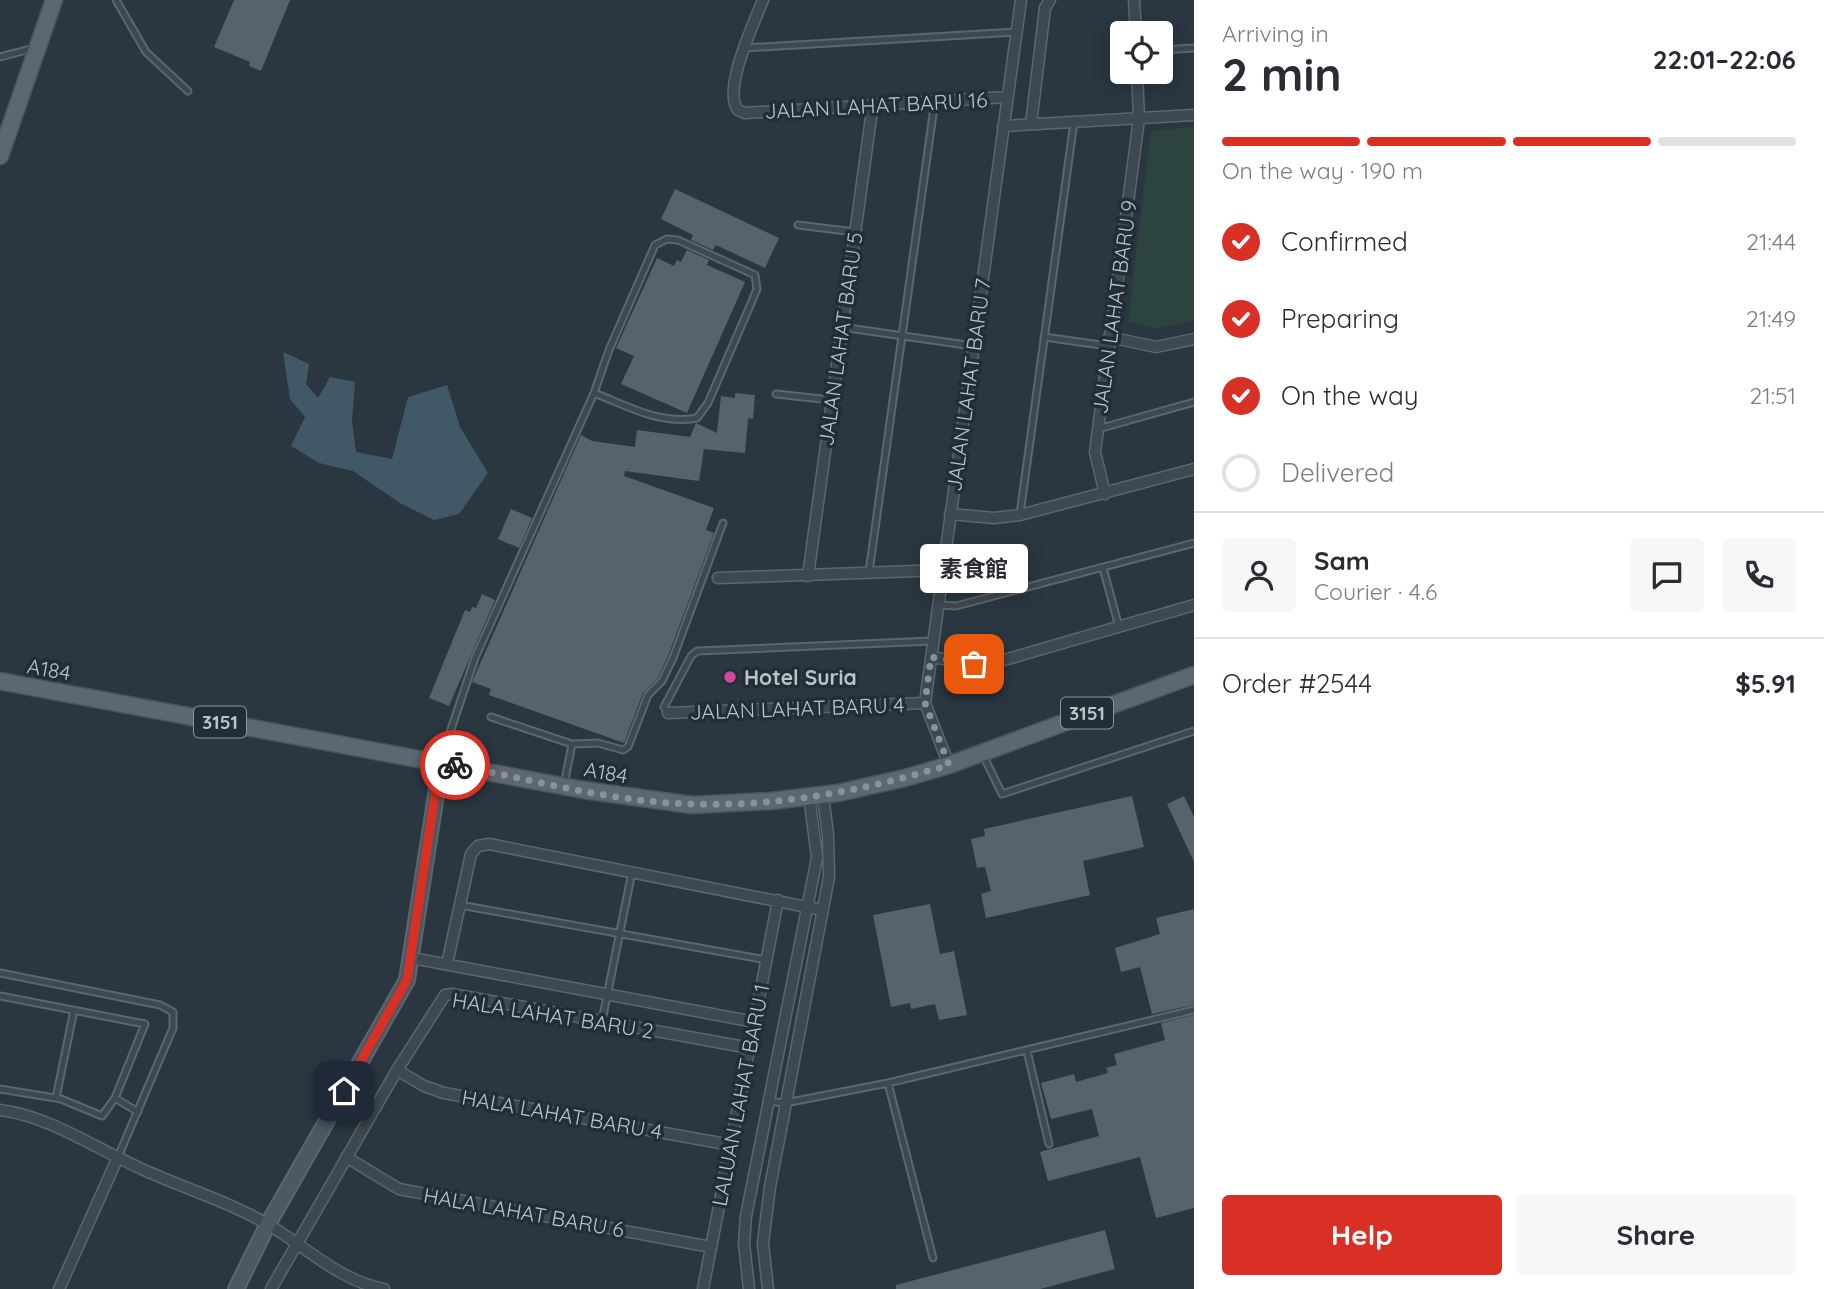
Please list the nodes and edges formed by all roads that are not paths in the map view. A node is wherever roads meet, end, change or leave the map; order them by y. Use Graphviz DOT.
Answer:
graph roads {
  1 [pos="54,0"];
  2 [pos="116,0"];
  3 [pos="763,0"];
  4 [pos="1021,0"];
  5 [pos="1050,0"];
  6 [pos="1134,0"];
  7 [pos="1135,21"];
  8 [pos="1016,32"];
  9 [pos="38,47"];
  10 [pos="744,48"];
  11 [pos="1194,48"];
  12 [pos="1173,49"];
  13 [pos="0,57"];
  14 [pos="1138,84"];
  15 [pos="188,90"];
  16 [pos="1007,97"];
  17 [pos="935,100"];
  18 [pos="873,103"];
  19 [pos="1194,115"];
  20 [pos="1139,119"];
  21 [pos="1074,122"];
  22 [pos="1031,124"];
  23 [pos="1003,126"];
  24 [pos="0,156"];
  25 [pos="798,225"];
  26 [pos="855,232"];
  27 [pos="841,327"];
  28 [pos="902,336"];
  29 [pos="1044,337"];
  30 [pos="1194,339"];
  31 [pos="1108,341"];
  32 [pos="973,346"];
  33 [pos="594,393"];
  34 [pos="776,394"];
  35 [pos="831,400"];
  36 [pos="1194,402"];
  37 [pos="1098,429"];
  38 [pos="1194,469"];
  39 [pos="1105,494"];
  40 [pos="950,514"];
  41 [pos="1020,515"];
  42 [pos="723,523"];
  43 [pos="1194,543"];
  44 [pos="1103,568"];
  45 [pos="944,570"];
  46 [pos="869,572"];
  47 [pos="808,576"];
  48 [pos="718,578"];
  49 [pos="939,605"];
  50 [pos="1194,606"];
  51 [pos="1119,627"];
  52 [pos="933,641"];
  53 [pos="931,657"];
  54 [pos="1194,675"];
  55 [pos="0,681"];
  56 [pos="925,703"];
  57 [pos="668,713"];
  58 [pos="491,717"];
  59 [pos="1194,731"];
  60 [pos="572,744"];
  61 [pos="982,753"];
  62 [pos="440,762"];
  63 [pos="949,765"];
  64 [pos="564,786"];
  65 [pos="816,795"];
  66 [pos="632,872"];
  67 [pos="778,901"];
  68 [pos="460,905"];
  69 [pos="807,906"];
  70 [pos="822,910"];
  71 [pos="620,933"];
  72 [pos="412,958"];
  73 [pos="766,960"];
  74 [pos="447,964"];
  75 [pos="0,973"];
  76 [pos="607,994"];
  77 [pos="0,996"];
  78 [pos="74,1010"];
  79 [pos="1194,1010"];
  80 [pos="601,1021"];
  81 [pos="755,1022"];
  82 [pos="750,1048"];
  83 [pos="1027,1051"];
  84 [pos="397,1070"];
  85 [pos="888,1083"];
  86 [pos="0,1088"];
  87 [pos="56,1098"];
  88 [pos="114,1098"];
  89 [pos="767,1101"];
  90 [pos="785,1103"];
  91 [pos="0,1110"];
  92 [pos="138,1112"];
  93 [pos="1049,1144"];
  94 [pos="731,1145"];
  95 [pos="118,1157"];
  96 [pos="346,1157"];
  97 [pos="268,1224"];
  98 [pos="296,1245"];
  99 [pos="711,1247"];
  100 [pos="933,1258"];
  101 [pos="59,1289"];
  102 [pos="236,1289"];
  103 [pos="271,1289"];
  104 [pos="384,1289"];
  105 [pos="703,1289"];
  106 [pos="749,1289"];
  107 [pos="768,1289"];
  1 -- 9 [label="main road"];
  2 -- 15 [label="lane"];
  3 -- 10 [label="street"];
  4 -- 8 [label="street, JALAN LAHAT BARU 7"];
  5 -- 22 [label="street"];
  6 -- 7 [label="street"];
  8 -- 10 [label="lane"];
  8 -- 16 [label="street, JALAN LAHAT BARU 7"];
  9 -- 13 [label="lane"];
  9 -- 24 [label="main road"];
  10 -- 18 [label="street, JALAN LAHAT BARU 16"];
  11 -- 12 [label="lane"];
  14 -- 20 [label="street, JALAN LAHAT BARU 9"];
  16 -- 17 [label="street, JALAN LAHAT BARU 16"];
  16 -- 23 [label="street, JALAN LAHAT BARU 7"];
  17 -- 18 [label="street, JALAN LAHAT BARU 16"];
  17 -- 28 [label="lane"];
  18 -- 26 [label="street, JALAN LAHAT BARU 5"];
  19 -- 20 [label="street"];
  20 -- 21 [label="street"];
  20 -- 31 [label="street, JALAN LAHAT BARU 9"];
  21 -- 22 [label="street"];
  21 -- 29 [label="lane"];
  22 -- 23 [label="street"];
  23 -- 32 [label="street, JALAN LAHAT BARU 7"];
  25 -- 26 [label="lane"];
  26 -- 27 [label="street, JALAN LAHAT BARU 5"];
  27 -- 28 [label="lane"];
  27 -- 35 [label="street, JALAN LAHAT BARU 5"];
  28 -- 32 [label="lane"];
  28 -- 46 [label="lane"];
  29 -- 31 [label="lane"];
  29 -- 41 [label="lane"];
  30 -- 31 [label="street"];
  31 -- 37 [label="street, JALAN LAHAT BARU 9"];
  32 -- 40 [label="street, JALAN LAHAT BARU 7"];
  33 -- 33 [label="lane"];
  33 -- 62 [label="lane"];
  34 -- 35 [label="lane"];
  35 -- 47 [label="street, JALAN LAHAT BARU 5"];
  36 -- 37 [label="lane"];
  37 -- 39 [label="street, JALAN LAHAT BARU 9"];
  38 -- 39 [label="street"];
  39 -- 41 [label="street"];
  40 -- 41 [label="street"];
  40 -- 45 [label="street, JALAN LAHAT BARU 7"];
  42 -- 60 [label="lane"];
  43 -- 44 [label="lane"];
  44 -- 49 [label="lane"];
  44 -- 51 [label="lane"];
  45 -- 46 [label="street"];
  45 -- 49 [label="street, JALAN LAHAT BARU 7"];
  46 -- 47 [label="street"];
  47 -- 48 [label="street"];
  49 -- 52 [label="street, JALAN LAHAT BARU 7"];
  50 -- 51 [label="street"];
  51 -- 53 [label="street"];
  52 -- 53 [label="street, JALAN LAHAT BARU 7"];
  52 -- 57 [label="lane"];
  53 -- 56 [label="street, JALAN LAHAT BARU 7"];
  54 -- 61 [label="main road, A184 / 3151"];
  55 -- 62 [label="main road, A184 / 3151"];
  56 -- 57 [label="street, JALAN LAHAT BARU 4"];
  56 -- 63 [label="street, JALAN LAHAT BARU 7"];
  58 -- 60 [label="lane"];
  59 -- 61 [label="lane"];
  60 -- 64 [label="lane"];
  61 -- 63 [label="main road, A184 / 3151"];
  62 -- 64 [label="main road, A184 / 3151"];
  62 -- 72 [label="street"];
  63 -- 65 [label="main road, A184 / 3151"];
  64 -- 65 [label="main road, A184 / 3151"];
  65 -- 69 [label="street"];
  65 -- 70 [label="street"];
  66 -- 67 [label="street, HALA LAHAT BARU 2"];
  66 -- 68 [label="street, HALA LAHAT BARU 2"];
  66 -- 71 [label="lane"];
  67 -- 69 [label="street, HALA LAHAT BARU 2"];
  67 -- 73 [label="street, LALUAN LAHAT BARU 1"];
  68 -- 71 [label="lane"];
  68 -- 74 [label="street, HALA LAHAT BARU 2"];
  69 -- 70 [label="street, HALA LAHAT BARU 2"];
  69 -- 89 [label="street"];
  70 -- 90 [label="street"];
  71 -- 73 [label="lane"];
  71 -- 76 [label="lane"];
  72 -- 74 [label="street, HALA LAHAT BARU 2"];
  72 -- 97 [label="street"];
  73 -- 81 [label="street, LALUAN LAHAT BARU 1"];
  74 -- 76 [label="street, HALA LAHAT BARU 2"];
  75 -- 92 [label="lane"];
  76 -- 80 [label="lane"];
  76 -- 81 [label="street, HALA LAHAT BARU 2"];
  77 -- 78 [label="lane"];
  78 -- 87 [label="lane"];
  78 -- 88 [label="lane"];
  79 -- 83 [label="lane"];
  80 -- 82 [label="street, HALA LAHAT BARU 2"];
  80 -- 84 [label="street, HALA LAHAT BARU 2"];
  81 -- 82 [label="street, LALUAN LAHAT BARU 1"];
  82 -- 94 [label="street, LALUAN LAHAT BARU 1"];
  83 -- 85 [label="lane"];
  83 -- 93 [label="lane"];
  84 -- 94 [label="street, HALA LAHAT BARU 4"];
  84 -- 96 [label="street, HALA LAHAT BARU 2"];
  85 -- 90 [label="lane"];
  85 -- 100 [label="lane"];
  86 -- 87 [label="lane"];
  87 -- 88 [label="lane"];
  88 -- 92 [label="lane"];
  89 -- 90 [label="lane"];
  89 -- 106 [label="street"];
  90 -- 107 [label="street"];
  91 -- 95 [label="street"];
  92 -- 95 [label="lane"];
  94 -- 99 [label="street, LALUAN LAHAT BARU 1"];
  95 -- 97 [label="street"];
  95 -- 101 [label="street"];
  96 -- 98 [label="street, HALA LAHAT BARU 2"];
  96 -- 99 [label="street, HALA LAHAT BARU 6"];
  97 -- 98 [label="street"];
  97 -- 102 [label="street"];
  98 -- 103 [label="street, HALA LAHAT BARU 2"];
  98 -- 104 [label="street"];
  99 -- 105 [label="street, LALUAN LAHAT BARU 1"];
}
